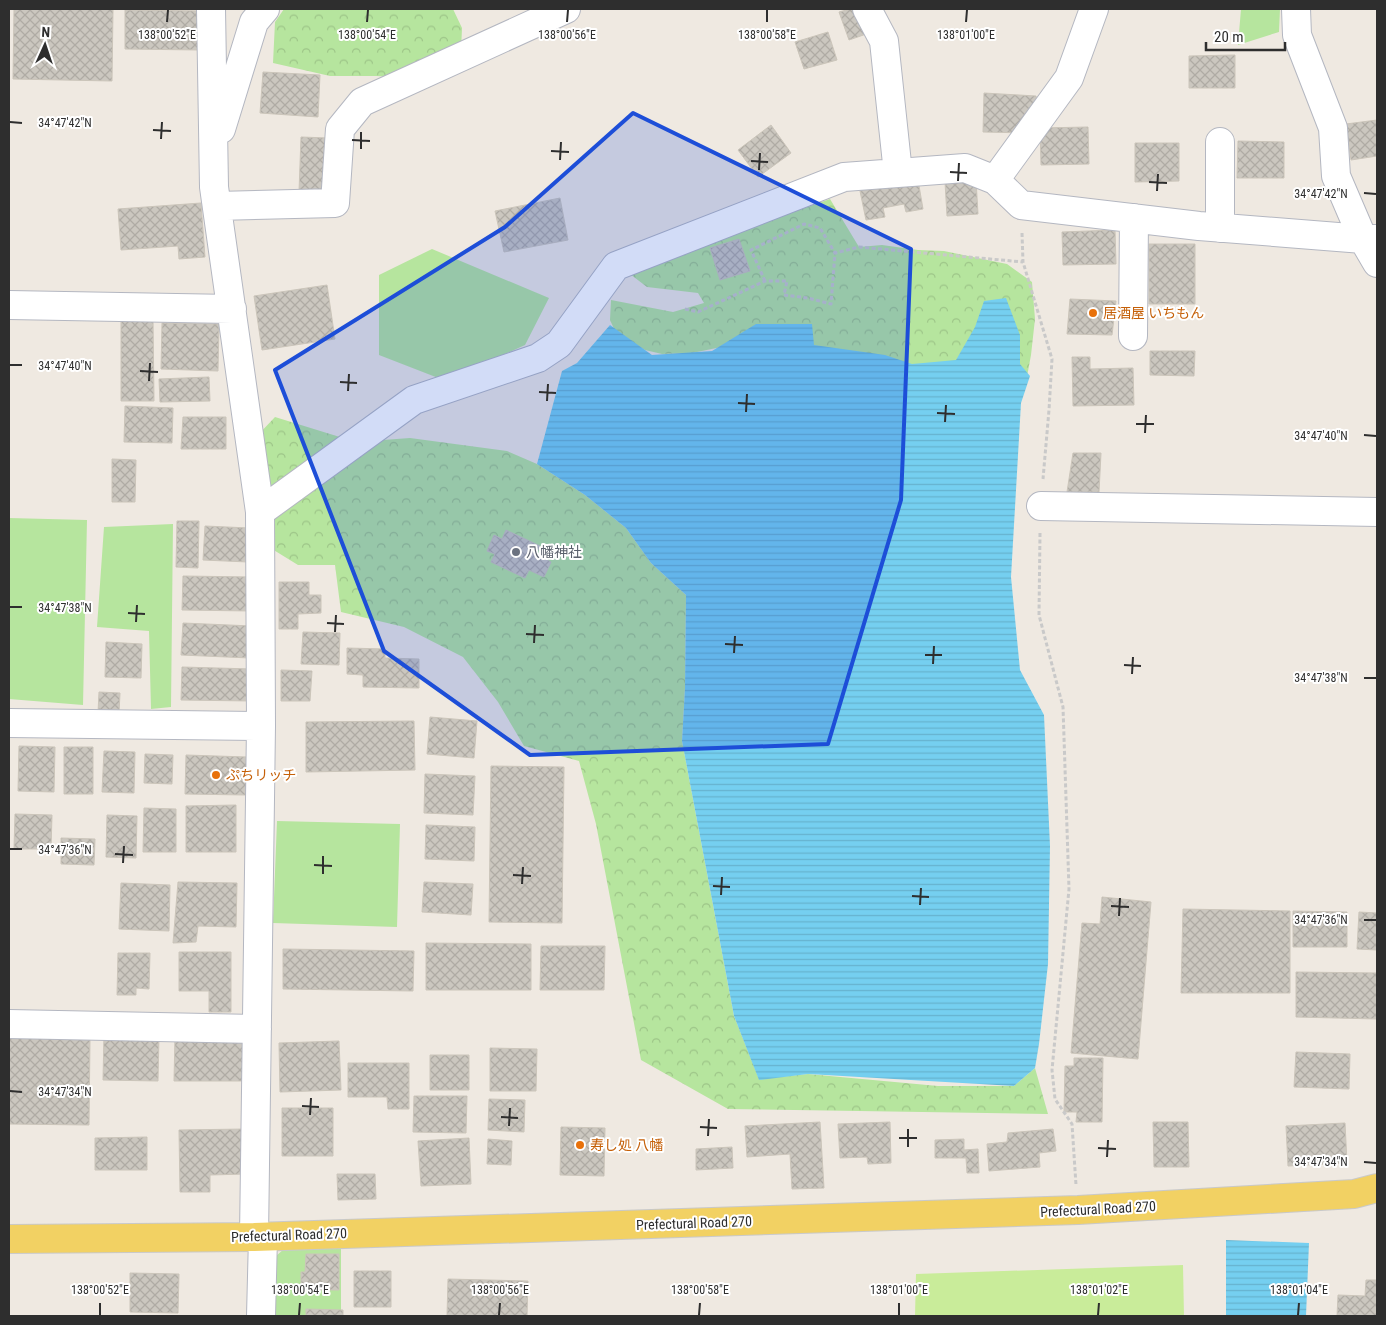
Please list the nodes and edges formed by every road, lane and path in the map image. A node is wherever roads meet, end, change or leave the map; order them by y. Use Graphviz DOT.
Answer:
graph roads {
  1 [pos="211,9"];
  2 [pos="265,9"];
  3 [pos="566,9"];
  4 [pos="867,9"];
  5 [pos="1094,9"];
  6 [pos="1296,9"];
  7 [pos="1220,142"];
  8 [pos="213,154"];
  9 [pos="898,173"];
  10 [pos="995,180"];
  11 [pos="217,206"];
  12 [pos="1134,218"];
  13 [pos="1220,228"];
  14 [pos="1370,240"];
  15 [pos="836,253"];
  16 [pos="1377,263"];
  17 [pos="765,281"];
  18 [pos="9,305"];
  19 [pos="232,309"];
  20 [pos="686,309"];
  21 [pos="1133,336"];
  22 [pos="1041,506"];
  23 [pos="260,512"];
  24 [pos="1377,512"];
  25 [pos="9,723"];
  26 [pos="261,726"];
  27 [pos="9,1024"];
  28 [pos="256,1029"];
  29 [pos="1377,1188"];
  30 [pos="1078,1210"];
  31 [pos="258,1237"];
  32 [pos="9,1240"];
  33 [pos="261,1316"];
  1 -- 8 [label="street"];
  2 -- 8 [label="street"];
  3 -- 11 [label="street"];
  4 -- 9 [label="street"];
  5 -- 10 [label="street"];
  6 -- 14 [label="street"];
  7 -- 13 [label="street"];
  8 -- 11 [label="street"];
  9 -- 10 [label="street"];
  9 -- 23 [label="street"];
  10 -- 12 [label="street"];
  11 -- 19 [label="street"];
  12 -- 13 [label="street"];
  12 -- 21 [label="street"];
  13 -- 14 [label="street"];
  14 -- 16 [label="street"];
  15 -- 17 [label="path"];
  15 -- 17 [label="path"];
  15 -- 22 [label="path"];
  17 -- 20 [label="path"];
  18 -- 19 [label="street"];
  19 -- 23 [label="street"];
  22 -- 24 [label="street"];
  22 -- 30 [label="path"];
  23 -- 26 [label="street"];
  25 -- 26 [label="street"];
  26 -- 28 [label="street"];
  27 -- 28 [label="street"];
  28 -- 31 [label="street"];
  29 -- 30 [label="main road, Prefectural Road 270"];
  30 -- 31 [label="main road, Prefectural Road 270"];
  31 -- 32 [label="main road, Prefectural Road 270"];
  31 -- 33 [label="street"];
}
